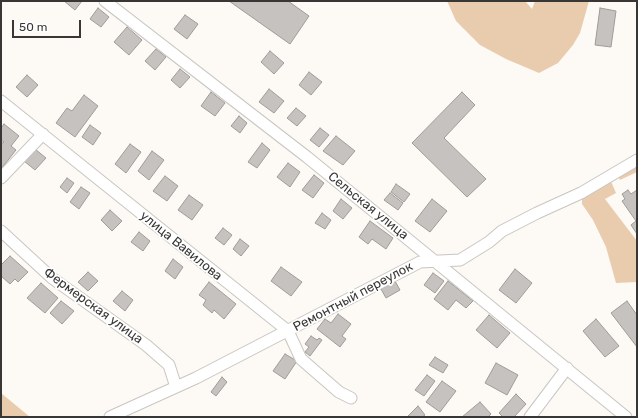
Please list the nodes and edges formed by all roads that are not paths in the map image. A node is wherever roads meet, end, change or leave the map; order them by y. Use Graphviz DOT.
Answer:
graph roads {
  1 [pos="105,1"];
  2 [pos="1,102"];
  3 [pos="44,134"];
  4 [pos="637,160"];
  5 [pos="1,178"];
  6 [pos="1,231"];
  7 [pos="435,261"];
  8 [pos="288,331"];
  9 [pos="567,368"];
  10 [pos="176,387"];
  11 [pos="351,398"];
  12 [pos="110,417"];
  13 [pos="530,417"];
  14 [pos="626,417"];
  1 -- 7 [label="street, Сельская улица"];
  2 -- 3 [label="street, улица Вавилова"];
  3 -- 5 [label="street"];
  3 -- 8 [label="street, улица Вавилова"];
  4 -- 7 [label="street, Ремонтный переулок"];
  6 -- 10 [label="street, Фермерская улица"];
  7 -- 8 [label="street, Ремонтный переулок"];
  7 -- 9 [label="street, Сельская улица"];
  8 -- 10 [label="street, Ремонтный переулок"];
  8 -- 11 [label="street, улица Вавилова"];
  9 -- 13 [label="street"];
  9 -- 14 [label="street, Сельская улица"];
  10 -- 12 [label="street, Ремонтный переулок"];
}
